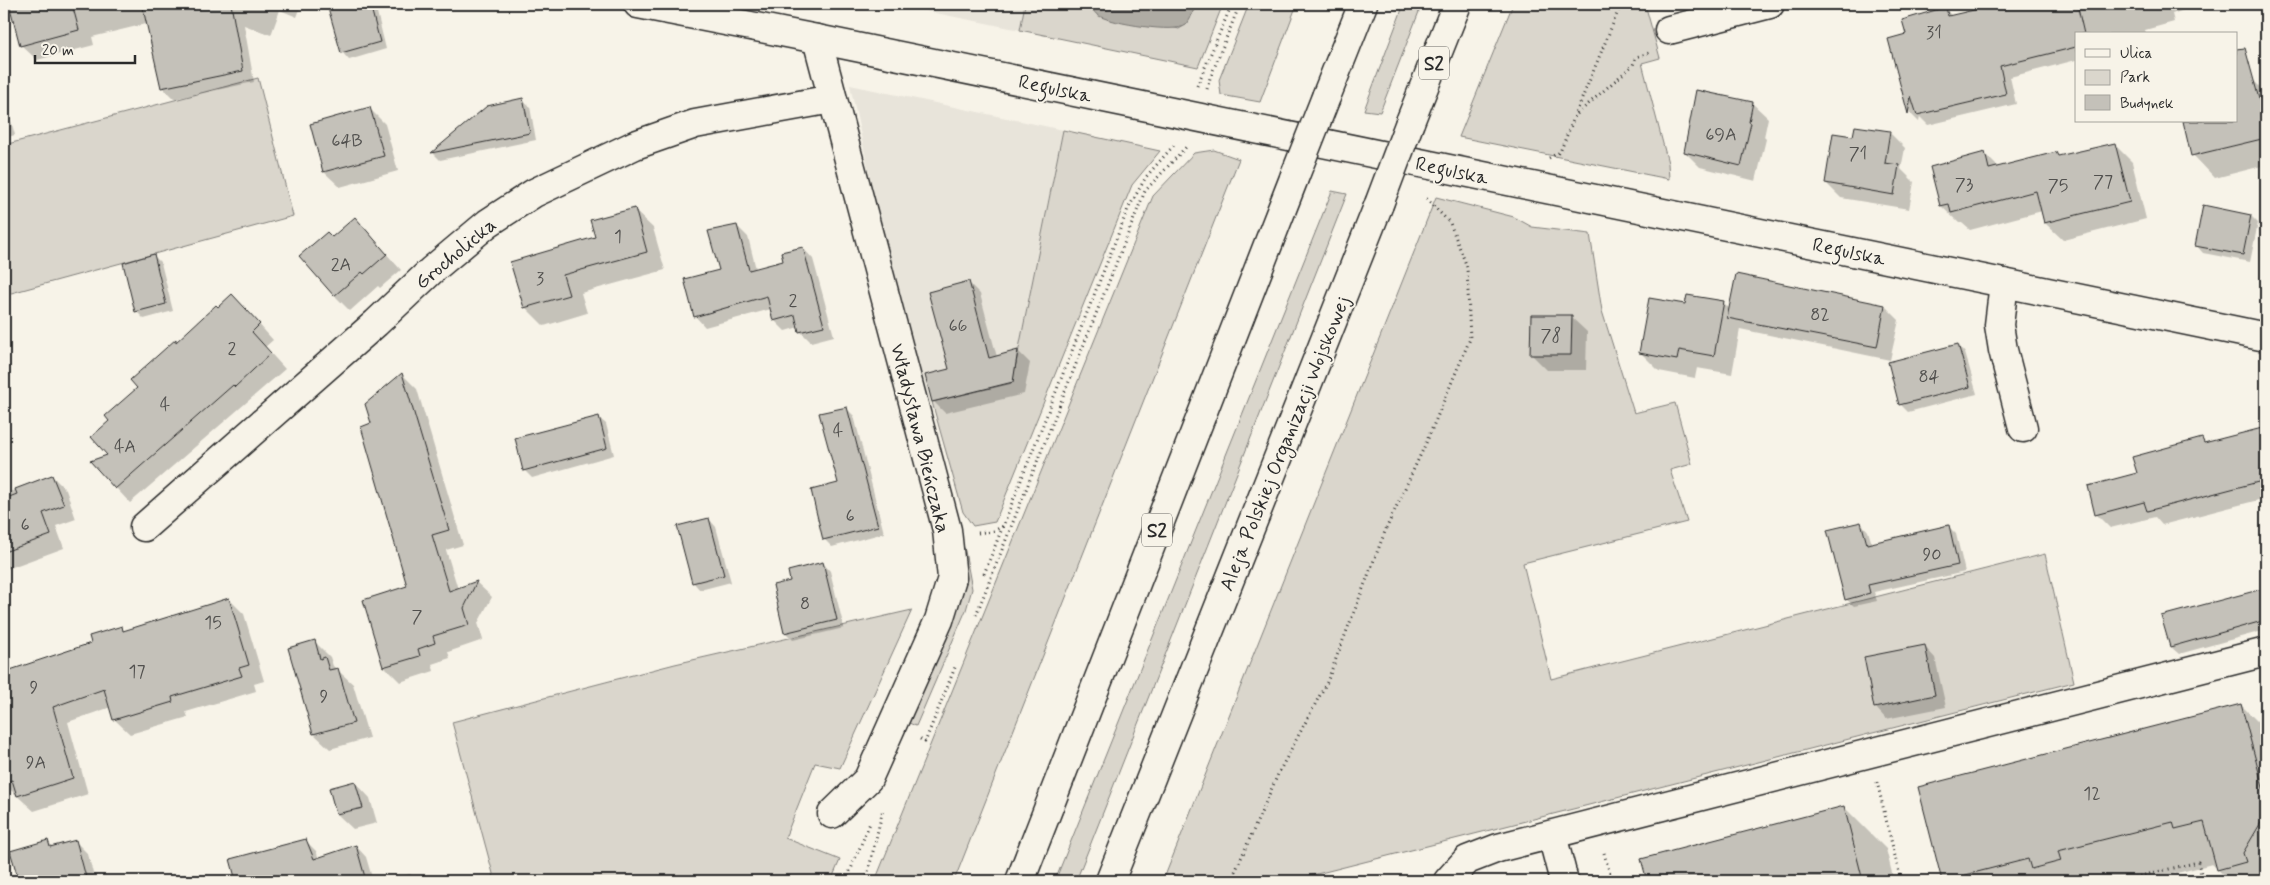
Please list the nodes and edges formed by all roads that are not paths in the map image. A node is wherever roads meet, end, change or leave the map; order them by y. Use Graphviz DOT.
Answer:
graph roads {
  1 [pos="638,4"];
  2 [pos="1363,4"];
  3 [pos="1457,4"];
  4 [pos="1770,4"];
  5 [pos="1669,30"];
  6 [pos="817,39"];
  7 [pos="832,100"];
  8 [pos="2004,283"];
  9 [pos="2266,337"];
  10 [pos="2023,428"];
  11 [pos="144,527"];
  12 [pos="2266,652"];
  13 [pos="832,814"];
  14 [pos="1552,835"];
  15 [pos="1020,881"];
  16 [pos="1110,881"];
  17 [pos="1448,881"];
  18 [pos="1564,881"];
  1 -- 6 [label="main road, Regulska"];
  2 -- 15 [label="main road, S2, bridge"];
  3 -- 16 [label="main road, Aleja Polskiej Organizacji Wojskowej / S2, bridge"];
  4 -- 5 [label="main road"];
  6 -- 7 [label="main road, Władysława Bieńczaka"];
  6 -- 8 [label="main road, Regulska"];
  7 -- 11 [label="main road, Grocholicka"];
  7 -- 13 [label="main road, Władysława Bieńczaka"];
  8 -- 9 [label="main road, Regulska"];
  8 -- 10 [label="main road"];
  12 -- 14 [label="main road"];
  14 -- 17 [label="main road"];
  14 -- 18 [label="main road"];
}
